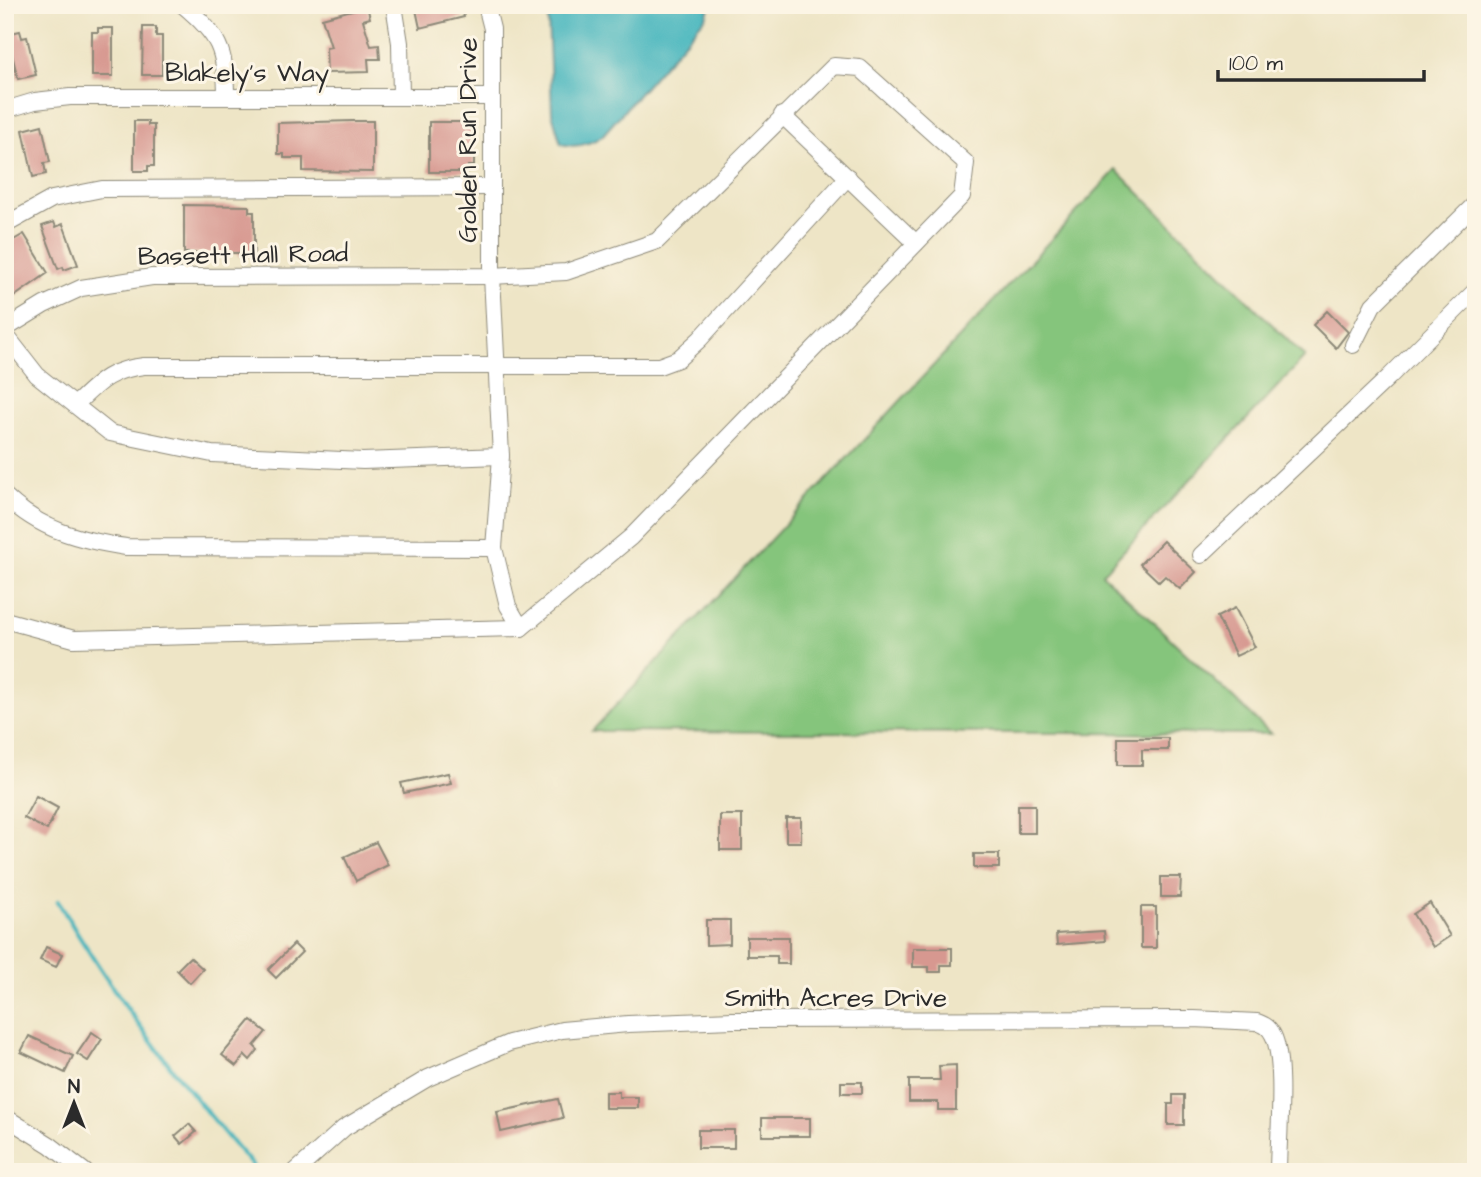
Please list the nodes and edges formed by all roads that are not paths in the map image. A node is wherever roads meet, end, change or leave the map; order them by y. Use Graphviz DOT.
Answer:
graph roads {
  1 [pos="183,5"];
  2 [pos="394,5"];
  3 [pos="486,5"];
  4 [pos="401,96"];
  5 [pos="226,97"];
  6 [pos="492,97"];
  7 [pos="5,110"];
  8 [pos="782,115"];
  9 [pos="848,177"];
  10 [pos="492,187"];
  11 [pos="1476,203"];
  12 [pos="5,225"];
  13 [pos="916,243"];
  14 [pos="492,276"];
  15 [pos="1476,290"];
  16 [pos="5,331"];
  17 [pos="1353,345"];
  18 [pos="496,367"];
  19 [pos="75,405"];
  20 [pos="501,456"];
  21 [pos="5,496"];
  22 [pos="494,548"];
  23 [pos="1201,555"];
  24 [pos="5,620"];
  25 [pos="521,628"];
  26 [pos="5,1117"];
  27 [pos="85,1172"];
  28 [pos="295,1172"];
  29 [pos="1278,1172"];
  1 -- 5 [label="street"];
  2 -- 4 [label="street"];
  3 -- 6 [label="street, Golden Run Drive"];
  4 -- 5 [label="street, Blakely's Way"];
  4 -- 6 [label="street, Blakely's Way"];
  5 -- 7 [label="street, Blakely's Way"];
  6 -- 10 [label="street, Golden Run Drive"];
  8 -- 9 [label="street"];
  8 -- 13 [label="street, Bassett Hall Road"];
  8 -- 14 [label="street, Bassett Hall Road"];
  9 -- 13 [label="street"];
  9 -- 18 [label="street"];
  10 -- 12 [label="street"];
  10 -- 14 [label="street, Golden Run Drive"];
  11 -- 17 [label="street"];
  13 -- 25 [label="street"];
  14 -- 16 [label="street, Bassett Hall Road"];
  14 -- 18 [label="street, Golden Run Drive"];
  15 -- 23 [label="street"];
  16 -- 19 [label="street"];
  18 -- 19 [label="street"];
  18 -- 20 [label="street, Golden Run Drive"];
  19 -- 20 [label="street"];
  20 -- 22 [label="street, Golden Run Drive"];
  21 -- 22 [label="street"];
  22 -- 25 [label="street, Golden Run Drive"];
  24 -- 25 [label="street"];
  26 -- 27 [label="street"];
  28 -- 29 [label="street, Smith Acres Drive"];
}
